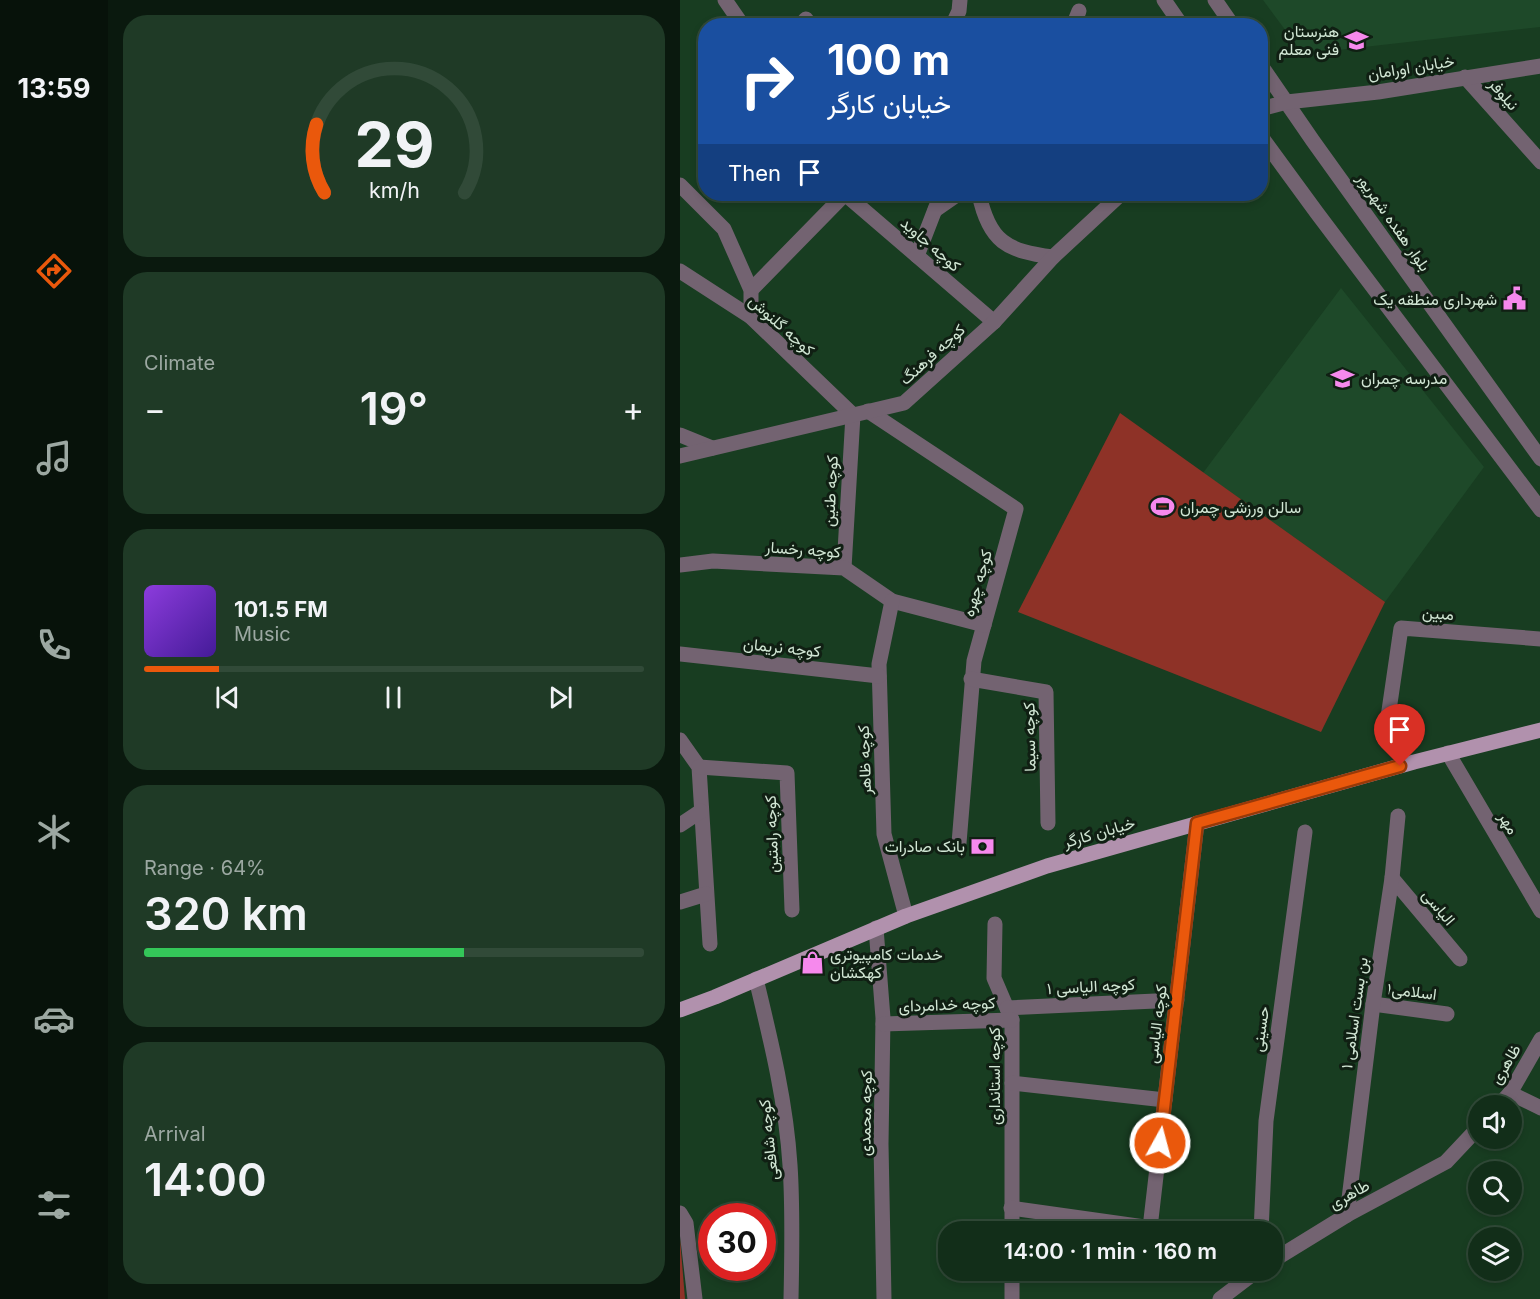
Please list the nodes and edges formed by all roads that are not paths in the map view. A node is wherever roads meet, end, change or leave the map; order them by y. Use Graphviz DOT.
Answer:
graph roads {
  1 [pos="725,0"];
  2 [pos="960,0"];
  3 [pos="1164,0"];
  4 [pos="1215,0"];
  5 [pos="737,18"];
  6 [pos="956,18"];
  7 [pos="1176,18"];
  8 [pos="1227,18"];
  9 [pos="1541,66"];
  10 [pos="1268,75"];
  11 [pos="1465,77"];
  12 [pos="1287,102"];
  13 [pos="1268,107"];
  14 [pos="1268,146"];
  15 [pos="1541,162"];
  16 [pos="680,185"];
  17 [pos="838,201"];
  18 [pos="853,201"];
  19 [pos="938,201"];
  20 [pos="948,201"];
  21 [pos="981,201"];
  22 [pos="1113,201"];
  23 [pos="935,210"];
  24 [pos="917,256"];
  25 [pos="1053,256"];
  26 [pos="680,271"];
  27 [pos="750,290"];
  28 [pos="751,317"];
  29 [pos="994,322"];
  30 [pos="868,411"];
  31 [pos="852,415"];
  32 [pos="680,435"];
  33 [pos="712,448"];
  34 [pos="680,456"];
  35 [pos="1541,459"];
  36 [pos="1541,510"];
  37 [pos="680,565"];
  38 [pos="844,568"];
  39 [pos="892,601"];
  40 [pos="984,625"];
  41 [pos="1541,639"];
  42 [pos="680,654"];
  43 [pos="879,676"];
  44 [pos="971,679"];
  45 [pos="1541,730"];
  46 [pos="1386,731"];
  47 [pos="680,740"];
  48 [pos="1448,753"];
  49 [pos="699,767"];
  50 [pos="701,811"];
  51 [pos="1398,816"];
  52 [pos="1048,823"];
  53 [pos="1197,823"];
  54 [pos="680,825"];
  55 [pos="1305,832"];
  56 [pos="959,843"];
  57 [pos="1392,878"];
  58 [pos="706,894"];
  59 [pos="680,902"];
  60 [pos="792,910"];
  61 [pos="1541,911"];
  62 [pos="906,916"];
  63 [pos="995,924"];
  64 [pos="876,928"];
  65 [pos="710,944"];
  66 [pos="1460,959"];
  67 [pos="756,979"];
  68 [pos="1177,1000"];
  69 [pos="1373,1004"];
  70 [pos="680,1010"];
  71 [pos="1009,1014"];
  72 [pos="1447,1014"];
  73 [pos="883,1024"];
  74 [pos="1541,1039"];
  75 [pos="1012,1083"];
  76 [pos="1510,1093"];
  77 [pos="1166,1100"];
  78 [pos="1541,1108"];
  79 [pos="1468,1139"];
  80 [pos="1011,1208"];
  81 [pos="680,1214"];
  82 [pos="1347,1215"];
  83 [pos="1012,1221"];
  84 [pos="1102,1221"];
  85 [pos="1152,1221"];
  86 [pos="1261,1221"];
  87 [pos="1283,1254"];
  88 [pos="1012,1281"];
  89 [pos="1244,1281"];
  90 [pos="695,1299"];
  91 [pos="791,1299"];
  92 [pos="884,1299"];
  93 [pos="1012,1299"];
  94 [pos="1220,1299"];
  1 -- 5 [label="street"];
  2 -- 6 [label="street"];
  3 -- 7 [label="street"];
  4 -- 8 [label="street"];
  9 -- 11 [label="street, خیابان اورامان"];
  10 -- 12 [label="street, بلوار هفده شهریور"];
  11 -- 12 [label="street, خیابان اورامان"];
  11 -- 15 [label="street, نیلوفر"];
  12 -- 13 [label="street, خیابان اورامان"];
  12 -- 35 [label="street, بلوار هفده شهریور"];
  14 -- 36 [label="street"];
  16 -- 27 [label="street"];
  17 -- 27 [label="street"];
  18 -- 24 [label="street, کوچه جاوید"];
  19 -- 23 [label="street"];
  20 -- 23 [label="street"];
  21 -- 25 [label="street"];
  22 -- 25 [label="street, کوچه فرهنگ"];
  23 -- 24 [label="street"];
  24 -- 29 [label="street, کوچه جاوید"];
  25 -- 29 [label="street, کوچه فرهنگ"];
  26 -- 28 [label="street, کوچه گلنوش"];
  27 -- 28 [label="street"];
  28 -- 31 [label="street, کوچه گلنوش"];
  29 -- 30 [label="street, کوچه فرهنگ"];
  30 -- 31 [label="street, کوچه فرهنگ"];
  30 -- 40 [label="street, کوچه چهره"];
  31 -- 33 [label="street, کوچه فرهنگ"];
  31 -- 38 [label="street, کوچه طنین"];
  32 -- 33 [label="street"];
  33 -- 34 [label="street, کوچه فرهنگ"];
  37 -- 38 [label="street, کوچه رخسار"];
  38 -- 39 [label="street, کوچه رخسار"];
  39 -- 40 [label="street, کوچه رخسار"];
  39 -- 43 [label="street, کوچه ظاهر"];
  40 -- 44 [label="street, کوچه چهره"];
  41 -- 46 [label="street, مبین"];
  42 -- 43 [label="street, کوچه نریمان"];
  43 -- 62 [label="street, کوچه ظاهر"];
  44 -- 52 [label="street, کوچه سیما"];
  44 -- 56 [label="street, کوچه چهره"];
  45 -- 48 [label="main road, خیابان کارگر"];
  47 -- 49 [label="street"];
  48 -- 53 [label="main road, خیابان کارگر"];
  48 -- 61 [label="street, مهر"];
  49 -- 50 [label="street"];
  49 -- 60 [label="street, کوچه رامتین"];
  50 -- 54 [label="street"];
  50 -- 58 [label="street"];
  51 -- 57 [label="street, بن بست اسلامی ۱"];
  53 -- 62 [label="main road, خیابان کارگر"];
  53 -- 68 [label="street, کوچه الیاسی"];
  55 -- 86 [label="street, حسینی"];
  57 -- 66 [label="street, الیاسی"];
  57 -- 69 [label="street, بن بست اسلامی ۱"];
  58 -- 59 [label="street"];
  58 -- 65 [label="street"];
  62 -- 64 [label="main road, خیابان کارگر"];
  63 -- 71 [label="street, کوچه استانداری"];
  64 -- 67 [label="main road, خیابان کارگر"];
  64 -- 73 [label="street, کوچه محمدی"];
  67 -- 70 [label="main road, خیابان کارگر"];
  67 -- 91 [label="street, کوچه شافعی"];
  68 -- 71 [label="street, کوچه الیاسی ۱"];
  68 -- 77 [label="street, کوچه الیاسی"];
  69 -- 72 [label="street, اسلامی۱"];
  69 -- 82 [label="street, بن بست اسلامی ۱"];
  71 -- 73 [label="street, کوچه خدامردای"];
  71 -- 75 [label="street, کوچه استانداری"];
  73 -- 92 [label="street, کوچه محمدی"];
  74 -- 76 [label="street, ظاهری"];
  75 -- 77 [label="street"];
  75 -- 80 [label="street, کوچه استانداری"];
  76 -- 78 [label="street"];
  77 -- 85 [label="street, کوچه الیاسی"];
  79 -- 82 [label="street, طاهری"];
  80 -- 83 [label="street, کوچه استانداری"];
  80 -- 84 [label="street"];
  81 -- 90 [label="street"];
  82 -- 87 [label="street, طاهری"];
  88 -- 93 [label="street"];
  89 -- 94 [label="street"];
}
